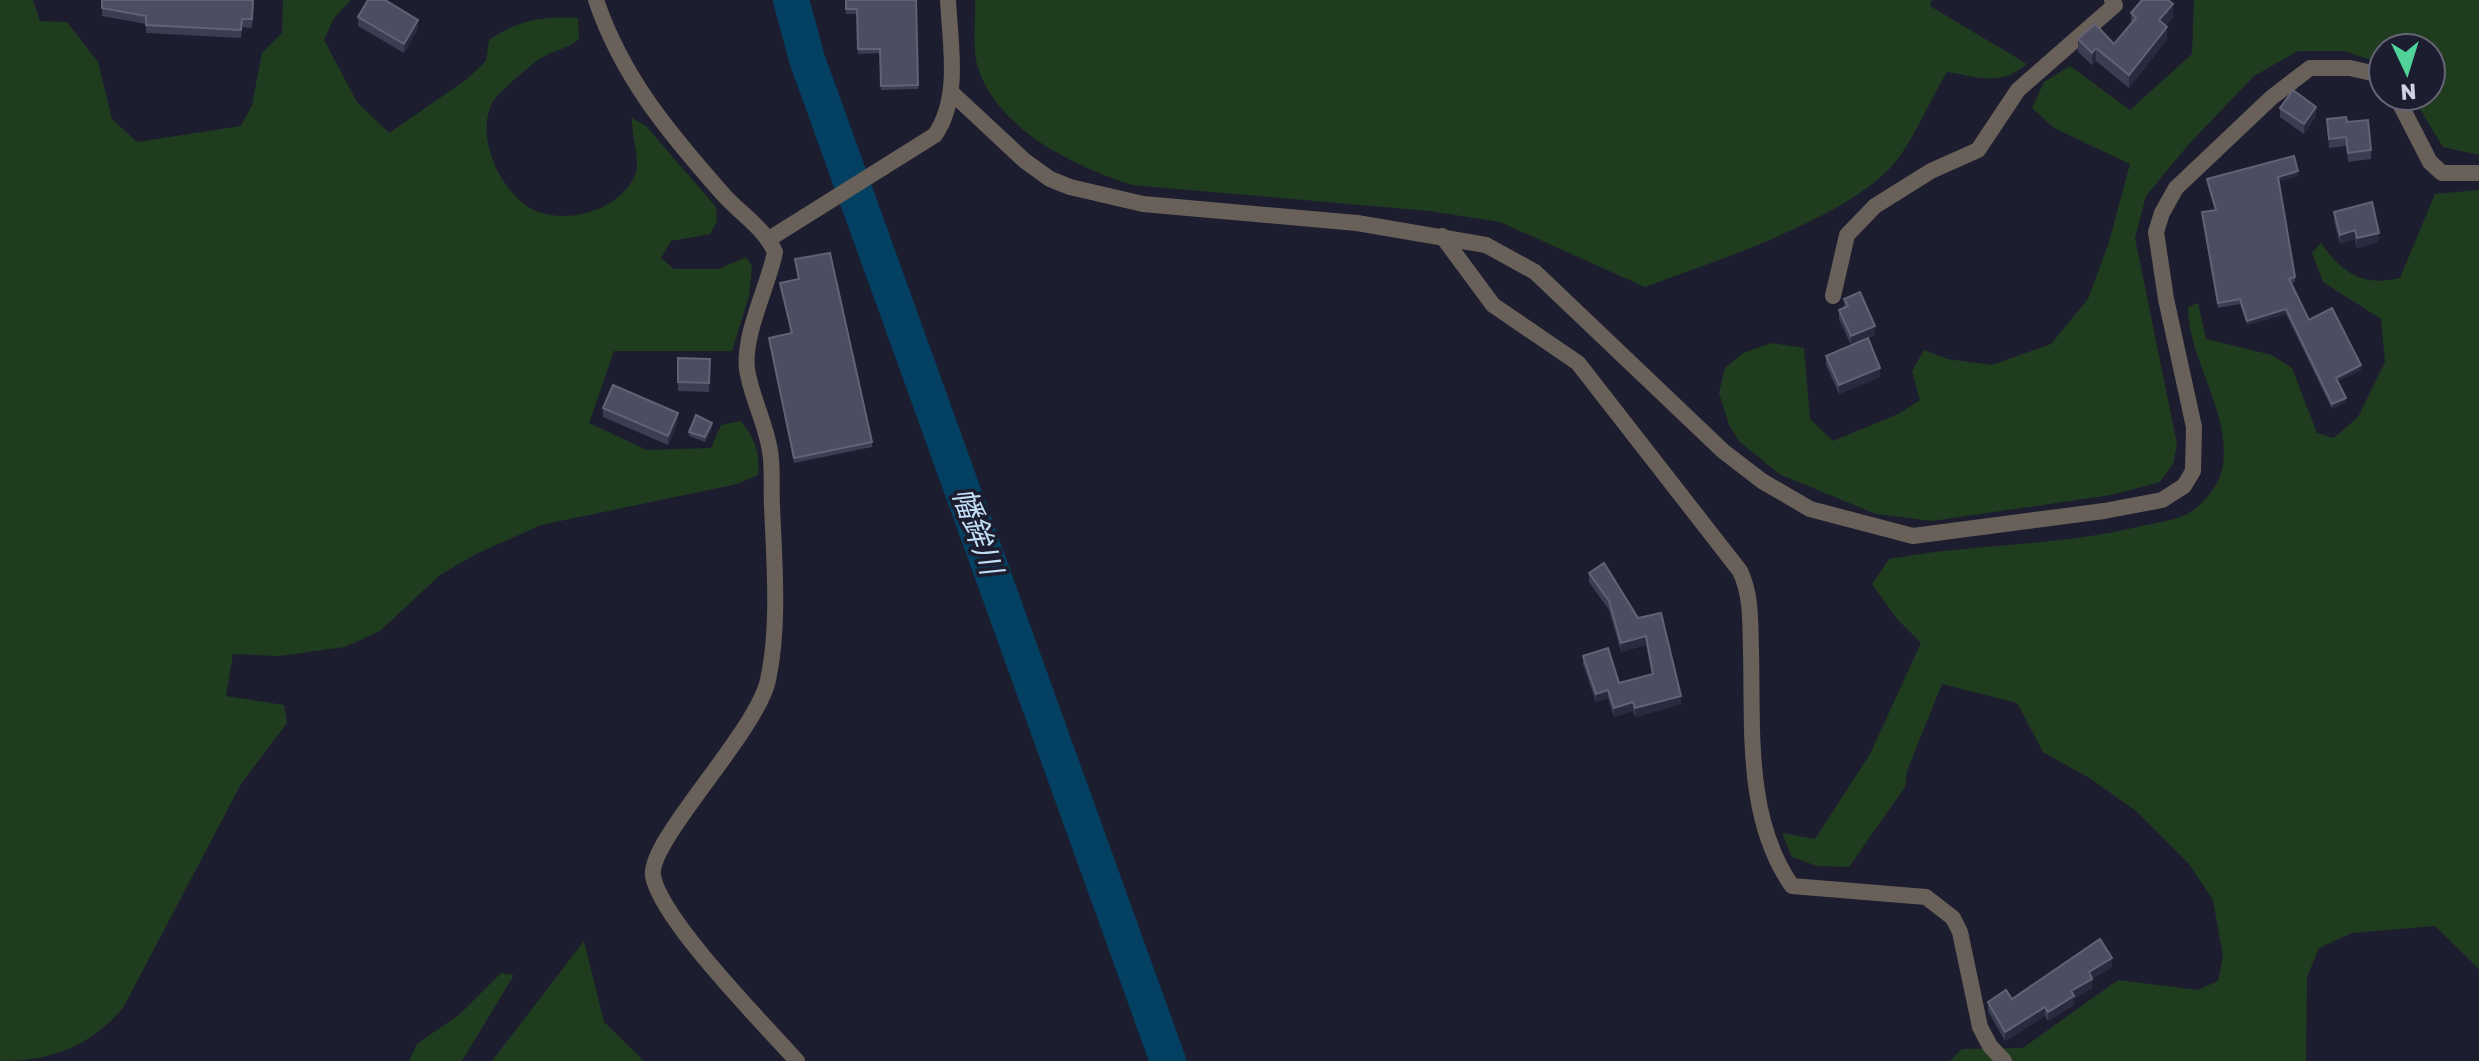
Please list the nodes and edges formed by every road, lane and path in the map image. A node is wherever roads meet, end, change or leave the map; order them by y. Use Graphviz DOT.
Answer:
graph roads {
  1 [pos="596,0"];
  2 [pos="948,0"];
  3 [pos="2112,0"];
  4 [pos="2367,72"];
  5 [pos="951,92"];
  6 [pos="2404,112"];
  7 [pos="2479,173"];
  8 [pos="1442,236"];
  9 [pos="769,239"];
  10 [pos="1833,296"];
  11 [pos="797,1061"];
  12 [pos="2004,1061"];
  1 -- 9 [label="street"];
  2 -- 5 [label="street"];
  3 -- 10 [label="street"];
  4 -- 8 [label="street"];
  5 -- 8 [label="street"];
  5 -- 9 [label="street"];
  6 -- 7 [label="street"];
  8 -- 12 [label="street"];
  9 -- 11 [label="street"];
}
